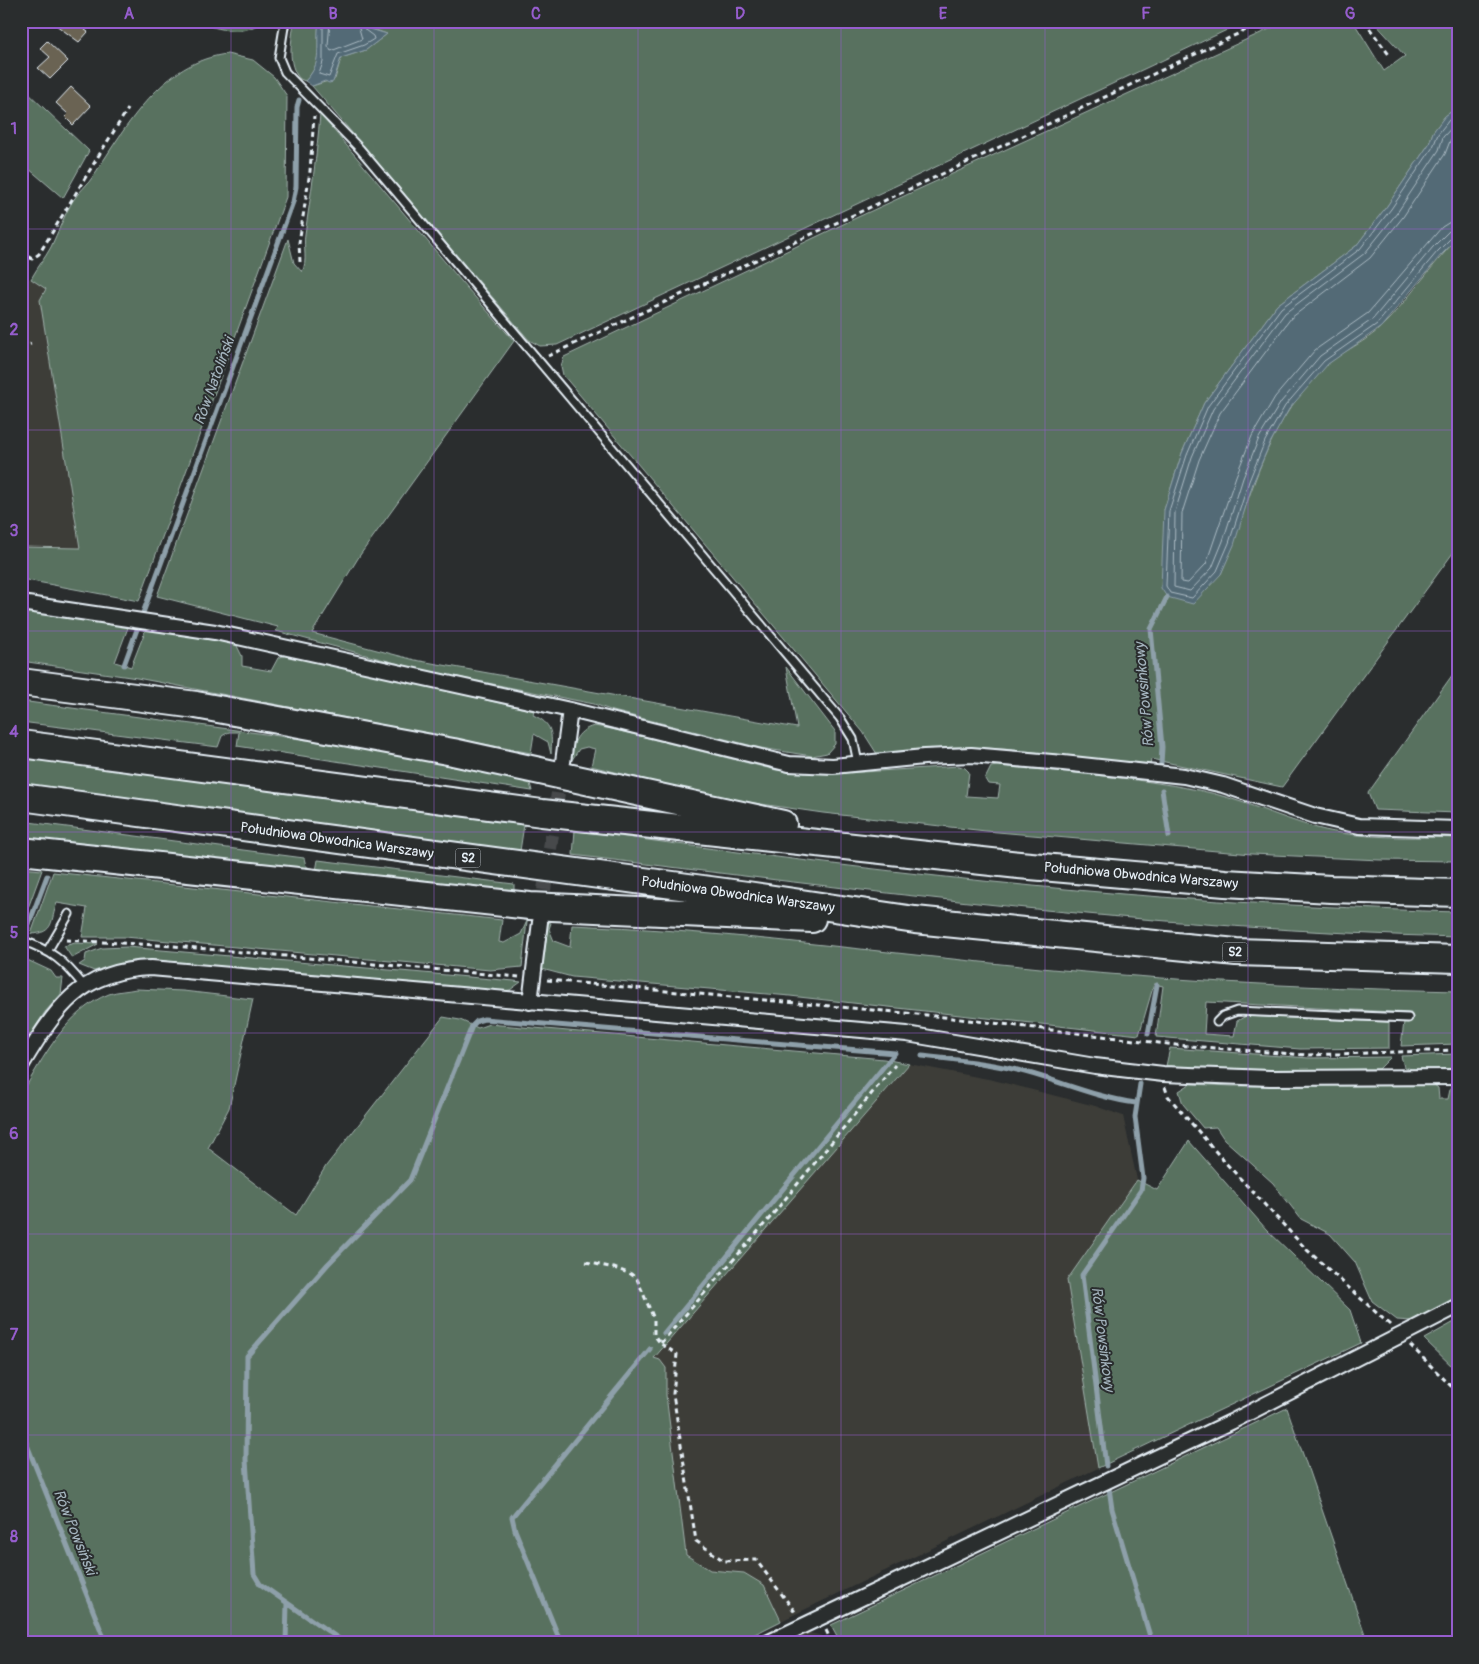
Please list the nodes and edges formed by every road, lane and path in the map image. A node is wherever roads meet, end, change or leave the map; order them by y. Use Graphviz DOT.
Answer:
graph roads {
  1 [pos="285,21"];
  2 [pos="1266,21"];
  3 [pos="1364,21"];
  4 [pos="1390,56"];
  5 [pos="316,104"];
  6 [pos="128,110"];
  7 [pos="21,252"];
  8 [pos="300,262"];
  9 [pos="31,344"];
  10 [pos="21,346"];
  11 [pos="539,360"];
  12 [pos="21,602"];
  13 [pos="21,682"];
  14 [pos="570,710"];
  15 [pos="21,744"];
  16 [pos="563,762"];
  17 [pos="858,763"];
  18 [pos="21,797"];
  19 [pos="1458,829"];
  20 [pos="21,851"];
  21 [pos="903,853"];
  22 [pos="1458,893"];
  23 [pos="70,914"];
  24 [pos="915,920"];
  25 [pos="540,922"];
  26 [pos="21,940"];
  27 [pos="54,940"];
  28 [pos="48,950"];
  29 [pos="1458,960"];
  30 [pos="533,978"];
  31 [pos="84,986"];
  32 [pos="530,1002"];
  33 [pos="1408,1018"];
  34 [pos="1217,1022"];
  35 [pos="1458,1050"];
  36 [pos="895,1065"];
  37 [pos="21,1066"];
  38 [pos="1163,1074"];
  39 [pos="1458,1077"];
  40 [pos="586,1262"];
  41 [pos="1458,1306"];
  42 [pos="1402,1336"];
  43 [pos="661,1344"];
  44 [pos="1458,1393"];
  45 [pos="805,1625"];
  46 [pos="767,1643"];
  47 [pos="832,1643"];
  1 -- 5 [label="lane"];
  2 -- 11 [label="path"];
  3 -- 4 [label="path"];
  5 -- 8 [label="path"];
  5 -- 11 [label="lane"];
  6 -- 7 [label="path"];
  9 -- 10 [label="path"];
  11 -- 17 [label="lane"];
  12 -- 14 [label="street"];
  13 -- 21 [label="highway"];
  14 -- 16 [label="street"];
  14 -- 17 [label="street"];
  15 -- 21 [label="highway, Południowa Obwodnica Warszawy"];
  17 -- 19 [label="street"];
  18 -- 24 [label="highway, Południowa Obwodnica Warszawy / S2"];
  20 -- 24 [label="highway"];
  21 -- 22 [label="highway, Południowa Obwodnica Warszawy"];
  23 -- 27 [label="lane"];
  24 -- 29 [label="highway, Południowa Obwodnica Warszawy / S2"];
  25 -- 30 [label="street"];
  26 -- 28 [label="lane"];
  27 -- 28 [label="lane"];
  27 -- 30 [label="path"];
  28 -- 31 [label="lane"];
  30 -- 32 [label="street"];
  30 -- 35 [label="path"];
  31 -- 32 [label="street"];
  31 -- 37 [label="street"];
  32 -- 38 [label="street"];
  33 -- 34 [label="lane"];
  36 -- 43 [label="path"];
  38 -- 39 [label="street"];
  38 -- 42 [label="path"];
  40 -- 43 [label="path"];
  41 -- 42 [label="street"];
  42 -- 44 [label="path"];
  42 -- 45 [label="street"];
  43 -- 45 [label="path"];
  45 -- 46 [label="street"];
  45 -- 47 [label="path"];
}
